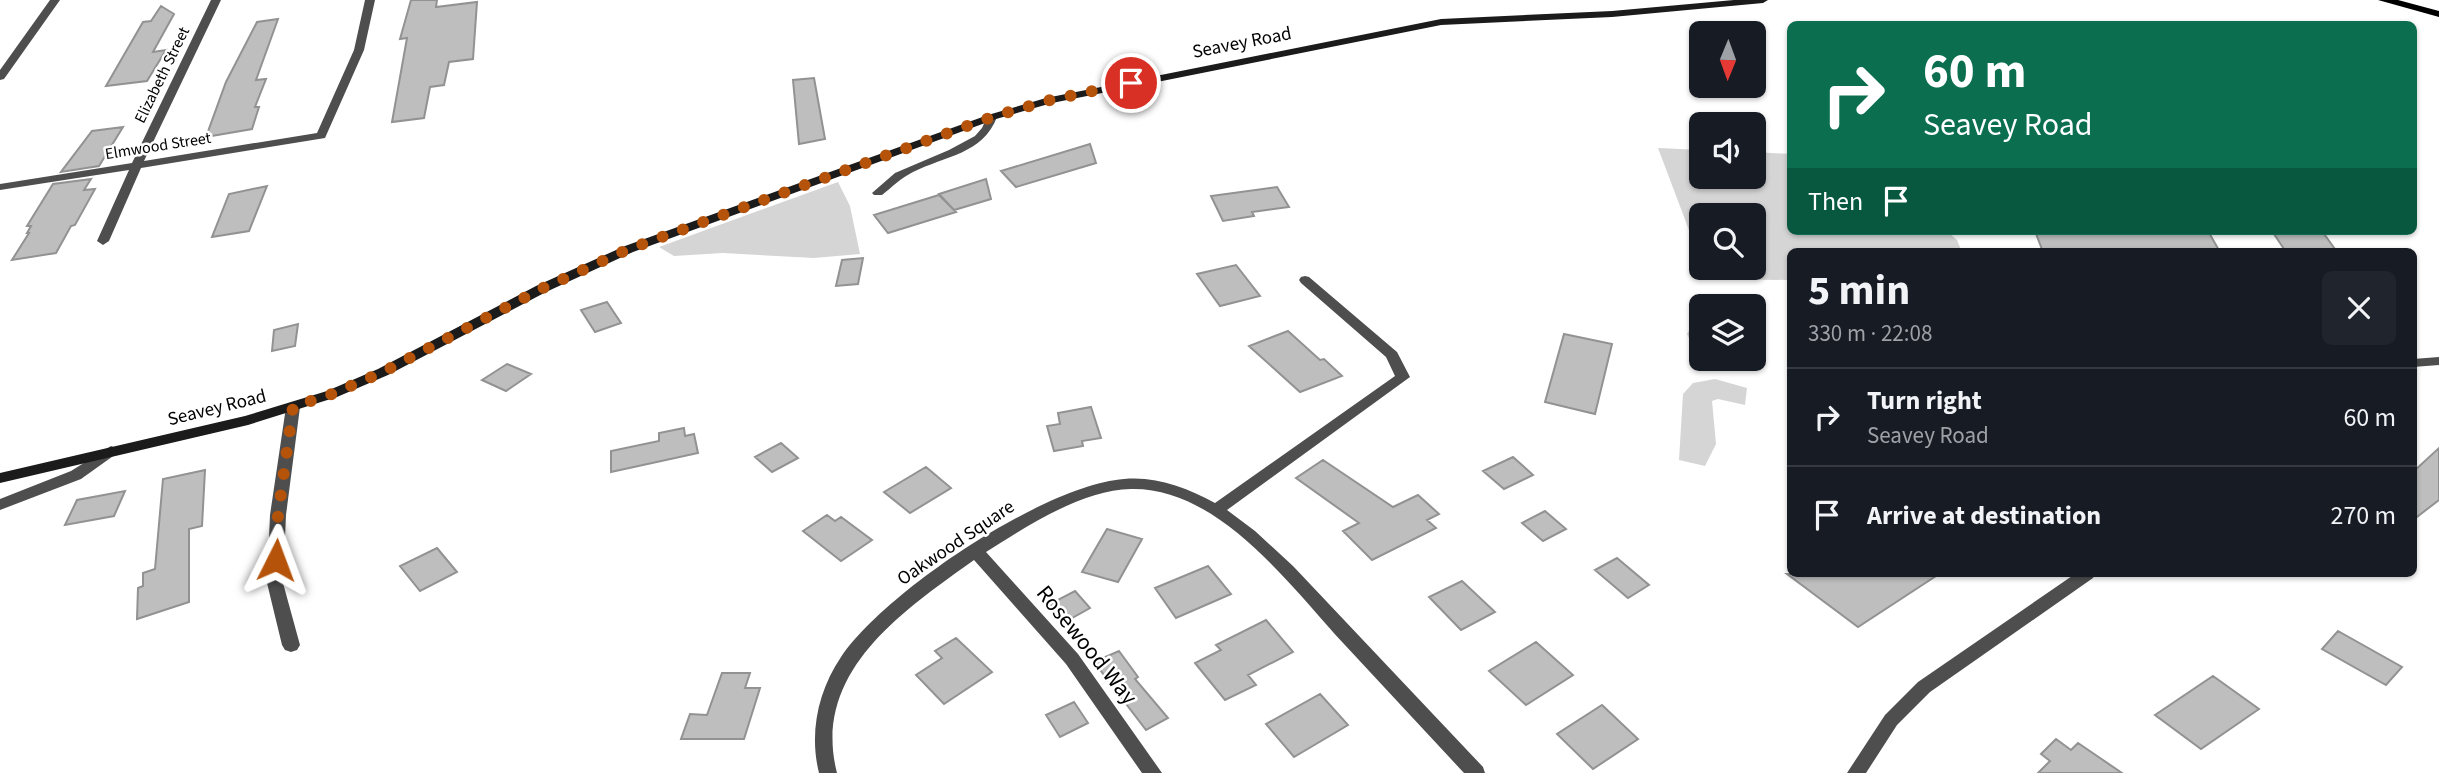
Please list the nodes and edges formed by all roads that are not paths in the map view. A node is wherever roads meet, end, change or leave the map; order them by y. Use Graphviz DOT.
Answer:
graph roads {
  1 [pos="55,0"];
  2 [pos="216,0"];
  3 [pos="370,0"];
  4 [pos="1763,0"];
  5 [pos="2384,0"];
  6 [pos="2439,14"];
  7 [pos="0,76"];
  8 [pos="992,117"];
  9 [pos="136,166"];
  10 [pos="0,187"];
  11 [pos="878,193"];
  12 [pos="103,241"];
  13 [pos="1305,280"];
  14 [pos="2439,361"];
  15 [pos="2417,363"];
  16 [pos="293,407"];
  17 [pos="111,451"];
  18 [pos="0,478"];
  19 [pos="0,505"];
  20 [pos="1216,510"];
  21 [pos="977,552"];
  22 [pos="2083,577"];
  23 [pos="291,645"];
  24 [pos="828,773"];
  25 [pos="1153,773"];
  26 [pos="1476,773"];
  27 [pos="1856,773"];
  1 -- 7 [label="street"];
  2 -- 9 [label="street, Elizabeth Street"];
  3 -- 9 [label="street, Elmwood Street"];
  4 -- 8 [label="street, Seavey Road"];
  5 -- 6 [label="main road"];
  8 -- 11 [label="street"];
  8 -- 16 [label="street, Seavey Road"];
  9 -- 10 [label="street, Elmwood Street"];
  9 -- 12 [label="street, Elizabeth Street"];
  13 -- 20 [label="street"];
  14 -- 15 [label="street"];
  16 -- 17 [label="street, Seavey Road"];
  16 -- 23 [label="street"];
  17 -- 18 [label="street, Seavey Road"];
  17 -- 19 [label="street"];
  20 -- 21 [label="street, Oakwood Square"];
  20 -- 26 [label="street, Oakwood Square"];
  21 -- 24 [label="street, Oakwood Square"];
  21 -- 25 [label="street, Rosewood Way"];
  22 -- 27 [label="street"];
}
